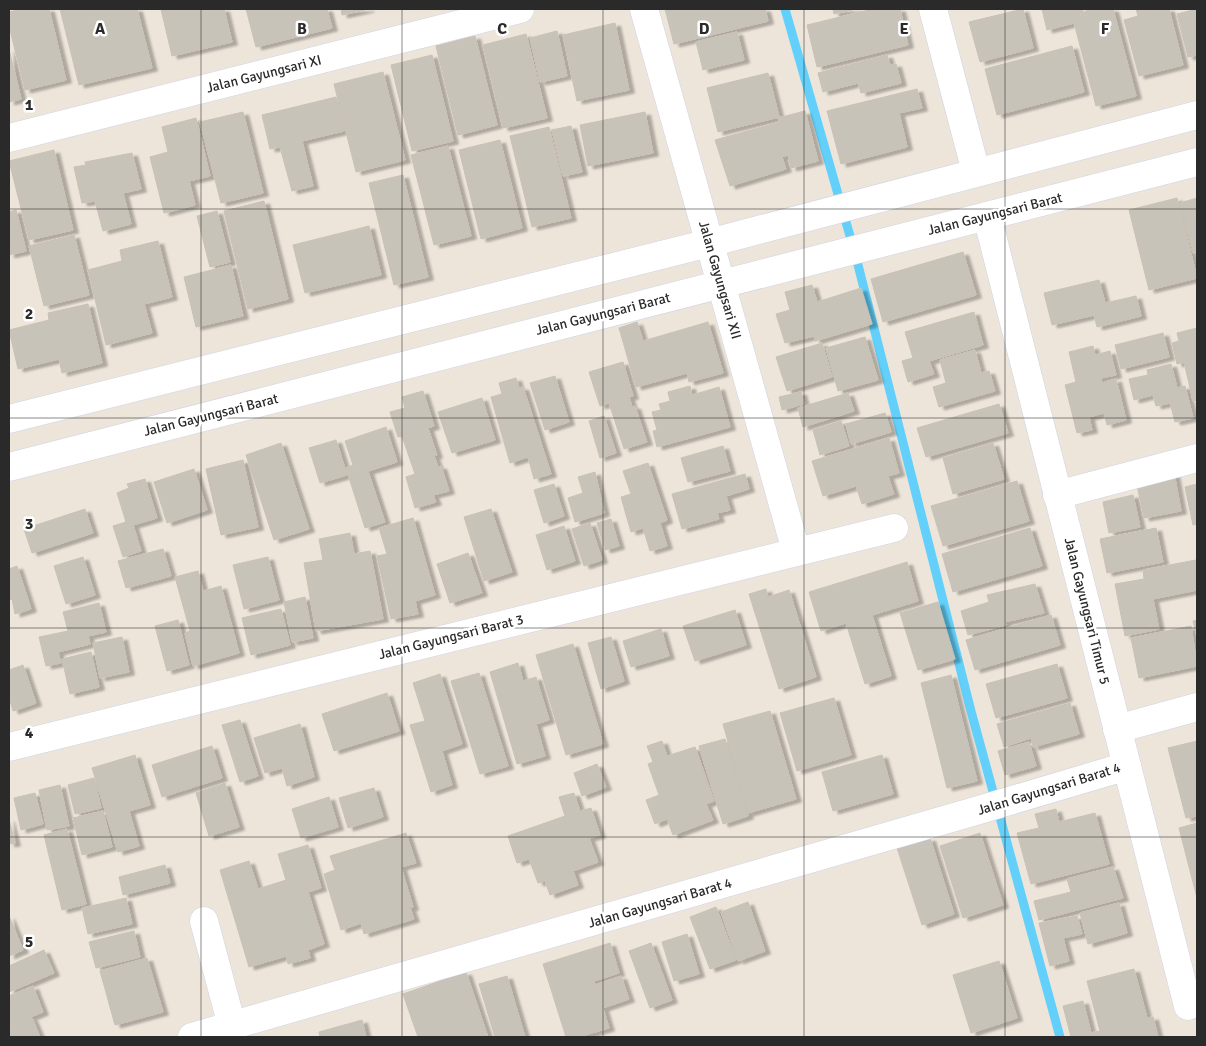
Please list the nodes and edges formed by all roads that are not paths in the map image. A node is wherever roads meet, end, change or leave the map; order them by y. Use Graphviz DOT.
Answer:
graph roads {
  1 [pos="520,9"];
  2 [pos="644,9"];
  3 [pos="933,9"];
  4 [pos="1197,115"];
  5 [pos="9,138"];
  6 [pos="1197,162"];
  7 [pos="976,172"];
  8 [pos="987,216"];
  9 [pos="709,243"];
  10 [pos="721,284"];
  11 [pos="9,419"];
  12 [pos="1197,458"];
  13 [pos="9,467"];
  14 [pos="1058,495"];
  15 [pos="894,528"];
  16 [pos="796,551"];
  17 [pos="1197,707"];
  18 [pos="1117,729"];
  19 [pos="9,747"];
  20 [pos="1127,766"];
  21 [pos="204,921"];
  22 [pos="1188,967"];
  23 [pos="1188,1006"];
  24 [pos="232,1026"];
  25 [pos="192,1037"];
  1 -- 5 [label="street, Jalan Gayungsari XI"];
  2 -- 9 [label="street, Jalan Gayungsari XII"];
  3 -- 7 [label="street"];
  4 -- 7 [label="street"];
  6 -- 8 [label="street, Jalan Gayungsari Barat"];
  7 -- 9 [label="street"];
  8 -- 10 [label="street, Jalan Gayungsari Barat"];
  8 -- 14 [label="street, Jalan Gayungsari Timur 5"];
  9 -- 10 [label="street, Jalan Gayungsari XII"];
  9 -- 11 [label="street"];
  10 -- 13 [label="street, Jalan Gayungsari Barat"];
  10 -- 16 [label="street, Jalan Gayungsari XII"];
  12 -- 14 [label="street"];
  14 -- 18 [label="street, Jalan Gayungsari Timur 5"];
  15 -- 16 [label="street, Jalan Gayungsari Barat 3"];
  16 -- 19 [label="street, Jalan Gayungsari Barat 3"];
  17 -- 18 [label="street"];
  18 -- 20 [label="street, Jalan Gayungsari Timur 5"];
  20 -- 22 [label="street, Jalan Gayungsari Timur 5"];
  20 -- 24 [label="street, Jalan Gayungsari Barat 4"];
  21 -- 24 [label="street"];
  22 -- 23 [label="street, Jalan Gayungsari Timur 5"];
  24 -- 25 [label="street, Jalan Gayungsari Barat 4"];
}
